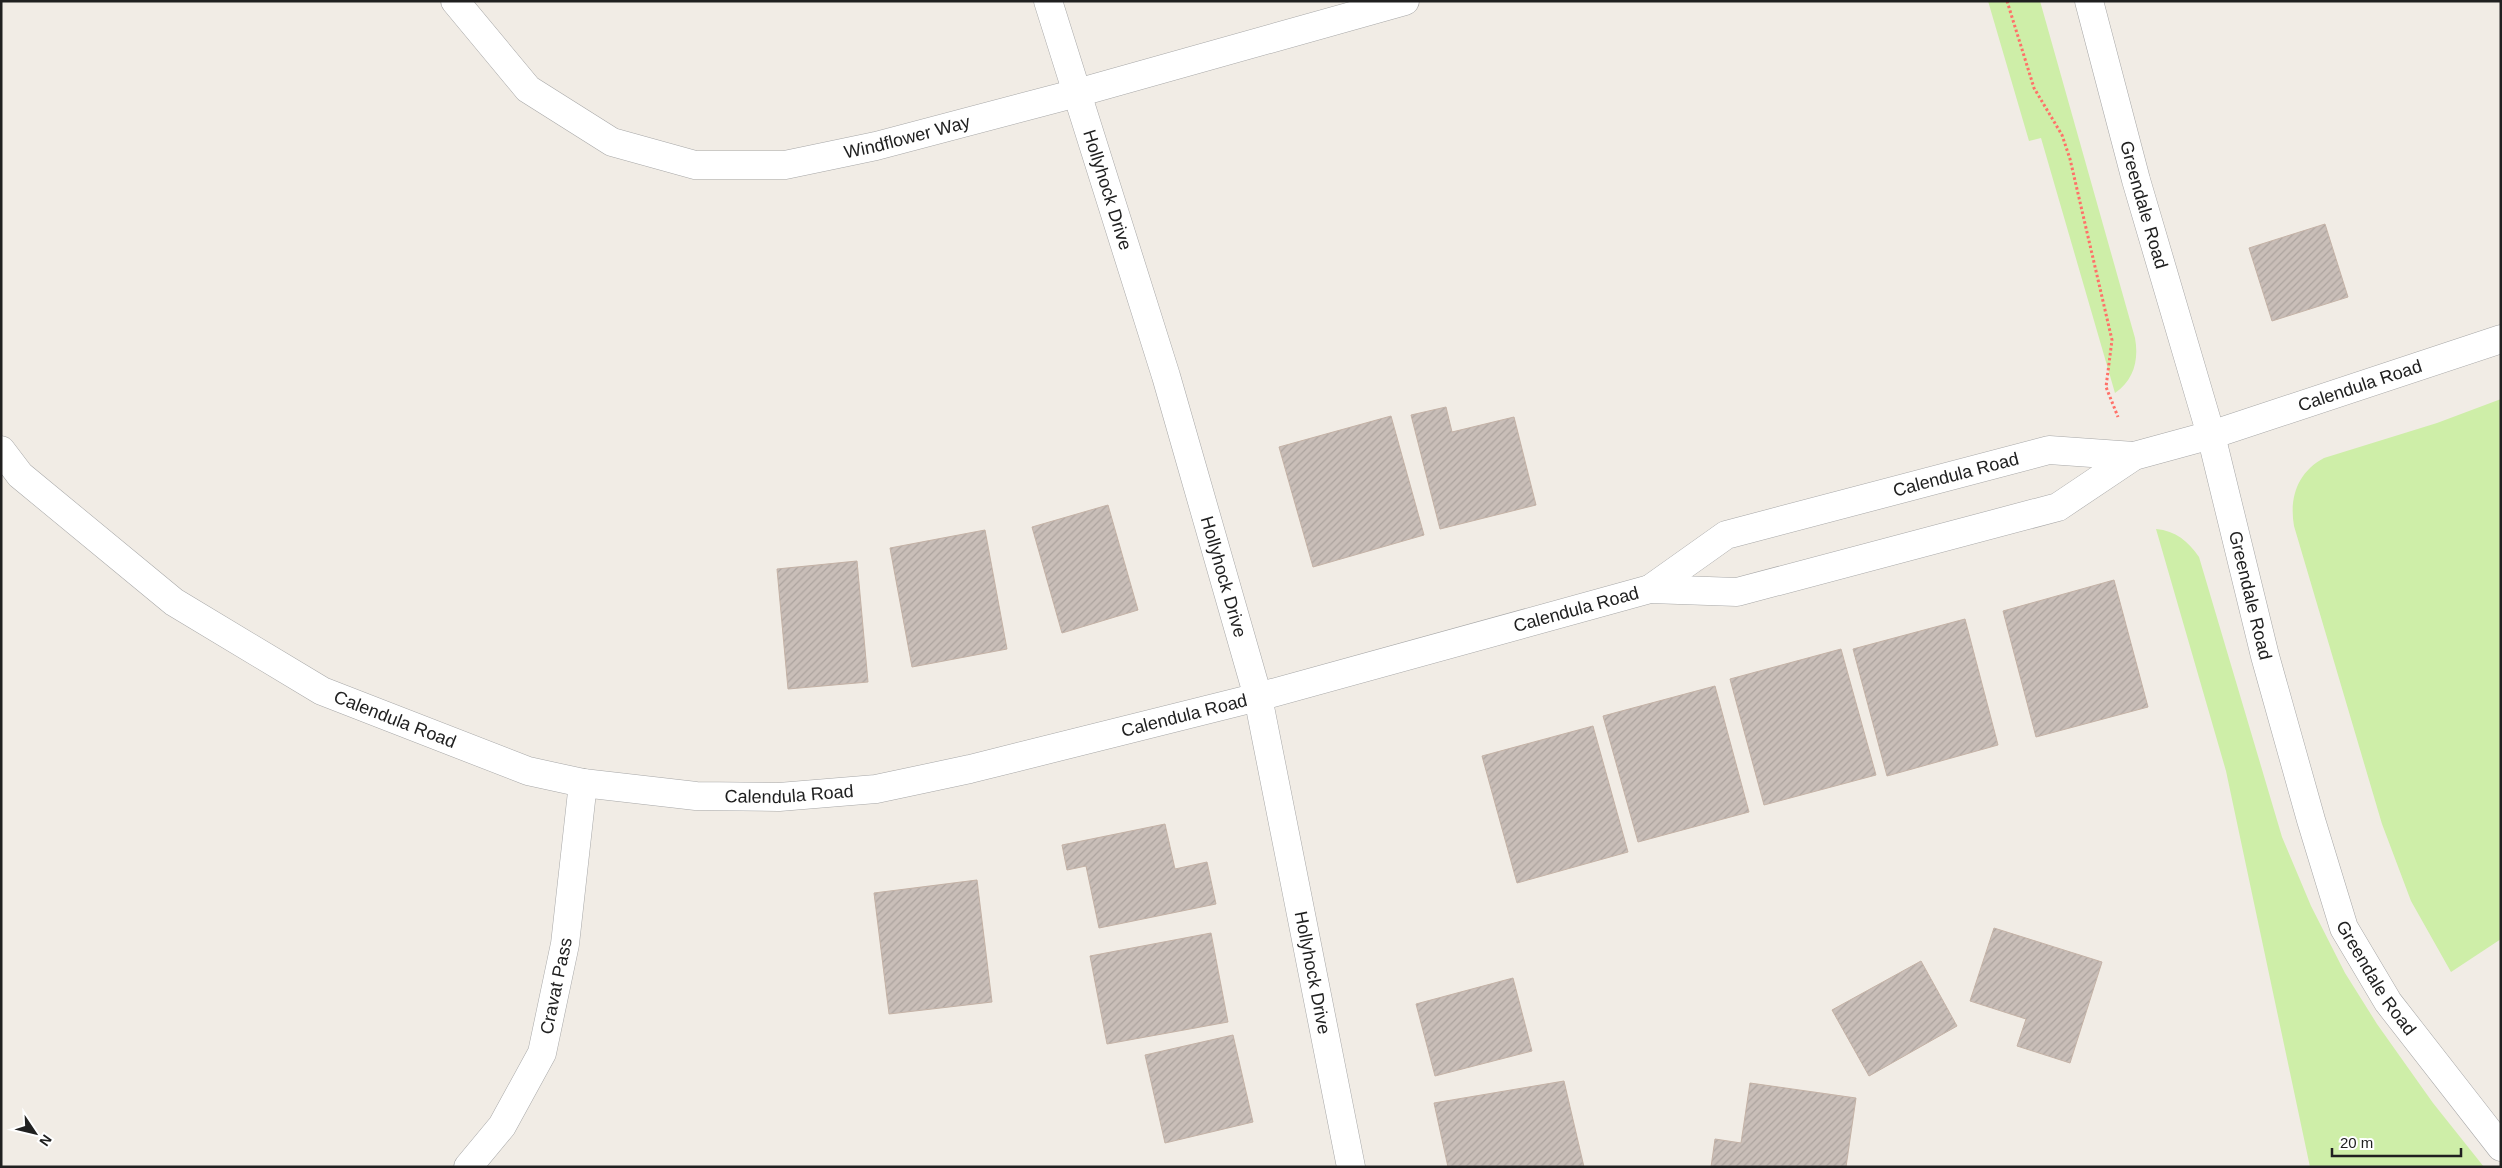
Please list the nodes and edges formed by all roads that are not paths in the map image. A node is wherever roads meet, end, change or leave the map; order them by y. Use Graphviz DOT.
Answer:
graph roads {
  1 [pos="455,1"];
  2 [pos="1048,1"];
  3 [pos="1405,1"];
  4 [pos="2089,1"];
  5 [pos="1077,93"];
  6 [pos="2501,339"];
  7 [pos="2211,435"];
  8 [pos="1,450"];
  9 [pos="2134,456"];
  10 [pos="1650,589"];
  11 [pos="1258,696"];
  12 [pos="583,784"];
  13 [pos="2501,1147"];
  14 [pos="468,1167"];
  15 [pos="1351,1167"];
  1 -- 5 [label="street, Windflower Way"];
  2 -- 5 [label="street, Hollyhock Drive"];
  3 -- 5 [label="street, Windflower Way"];
  4 -- 7 [label="street, Greendale Road"];
  5 -- 11 [label="street, Hollyhock Drive"];
  6 -- 7 [label="street, Calendula Road"];
  7 -- 9 [label="street, Calendula Road"];
  7 -- 13 [label="street, Greendale Road"];
  8 -- 12 [label="street, Calendula Road"];
  9 -- 10 [label="street, Calendula Road"];
  9 -- 10 [label="street, Calendula Road"];
  10 -- 11 [label="street, Calendula Road"];
  11 -- 12 [label="street, Calendula Road"];
  11 -- 15 [label="street, Hollyhock Drive"];
  12 -- 14 [label="street, Cravat Pass"];
}
